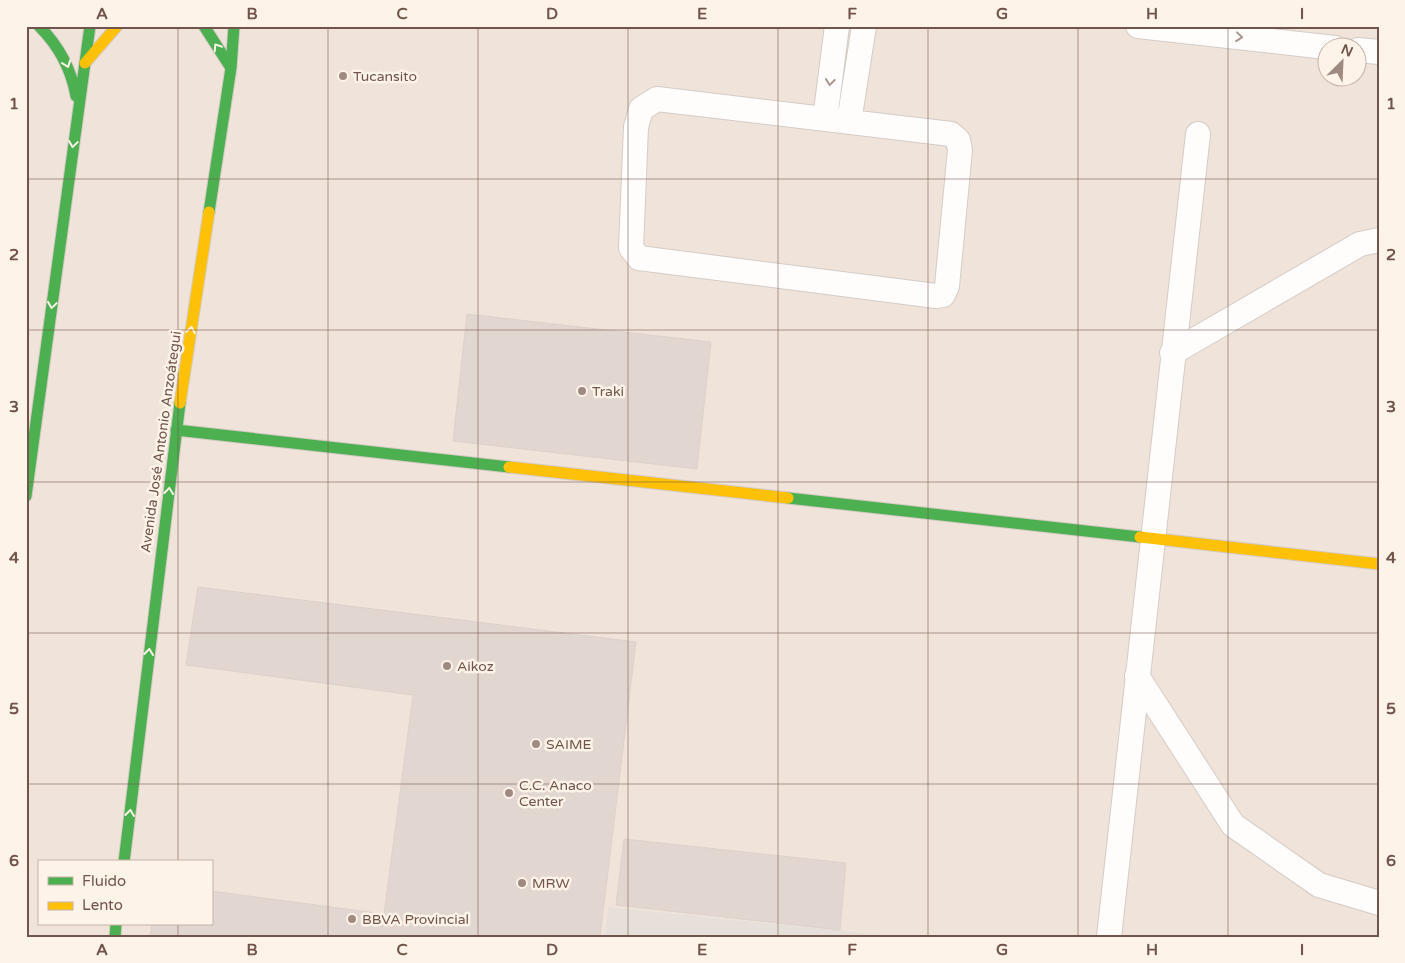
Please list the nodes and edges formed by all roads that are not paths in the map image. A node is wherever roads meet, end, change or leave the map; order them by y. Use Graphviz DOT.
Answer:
graph roads {
  1 [pos="39,26"];
  2 [pos="90,26"];
  3 [pos="117,26"];
  4 [pos="204,26"];
  5 [pos="234,26"];
  6 [pos="836,26"];
  7 [pos="864,26"];
  8 [pos="1138,26"];
  9 [pos="1318,46"];
  10 [pos="84,64"];
  11 [pos="230,68"];
  12 [pos="78,110"];
  13 [pos="825,119"];
  14 [pos="849,122"];
  15 [pos="1198,134"];
  16 [pos="1379,240"];
  17 [pos="1172,353"];
  18 [pos="176,430"];
  19 [pos="26,496"];
  20 [pos="1152,538"];
  21 [pos="1379,564"];
  22 [pos="1137,676"];
  23 [pos="124,860"];
  24 [pos="1379,903"];
  25 [pos="1109,937"];
  1 -- 12 [label="street, one-way"];
  2 -- 10 [label="street"];
  3 -- 10 [label="street"];
  11 -- 4 [label="street, one-way"];
  5 -- 11 [label="street, Avenida José Antonio Anzoátegui"];
  6 -- 13 [label="street, one-way"];
  7 -- 14 [label="street"];
  8 -- 9 [label="street, one-way"];
  10 -- 12 [label="street"];
  18 -- 11 [label="street, Avenida José Antonio Anzoátegui, one-way"];
  12 -- 19 [label="street, one-way"];
  13 -- 14 [label="street"];
  13 -- 14 [label="street"];
  15 -- 17 [label="street"];
  16 -- 17 [label="street"];
  17 -- 20 [label="street"];
  18 -- 20 [label="street"];
  23 -- 18 [label="street, Avenida José Antonio Anzoátegui, one-way"];
  20 -- 21 [label="street"];
  20 -- 22 [label="street"];
  22 -- 24 [label="street"];
  22 -- 25 [label="street"];
}
